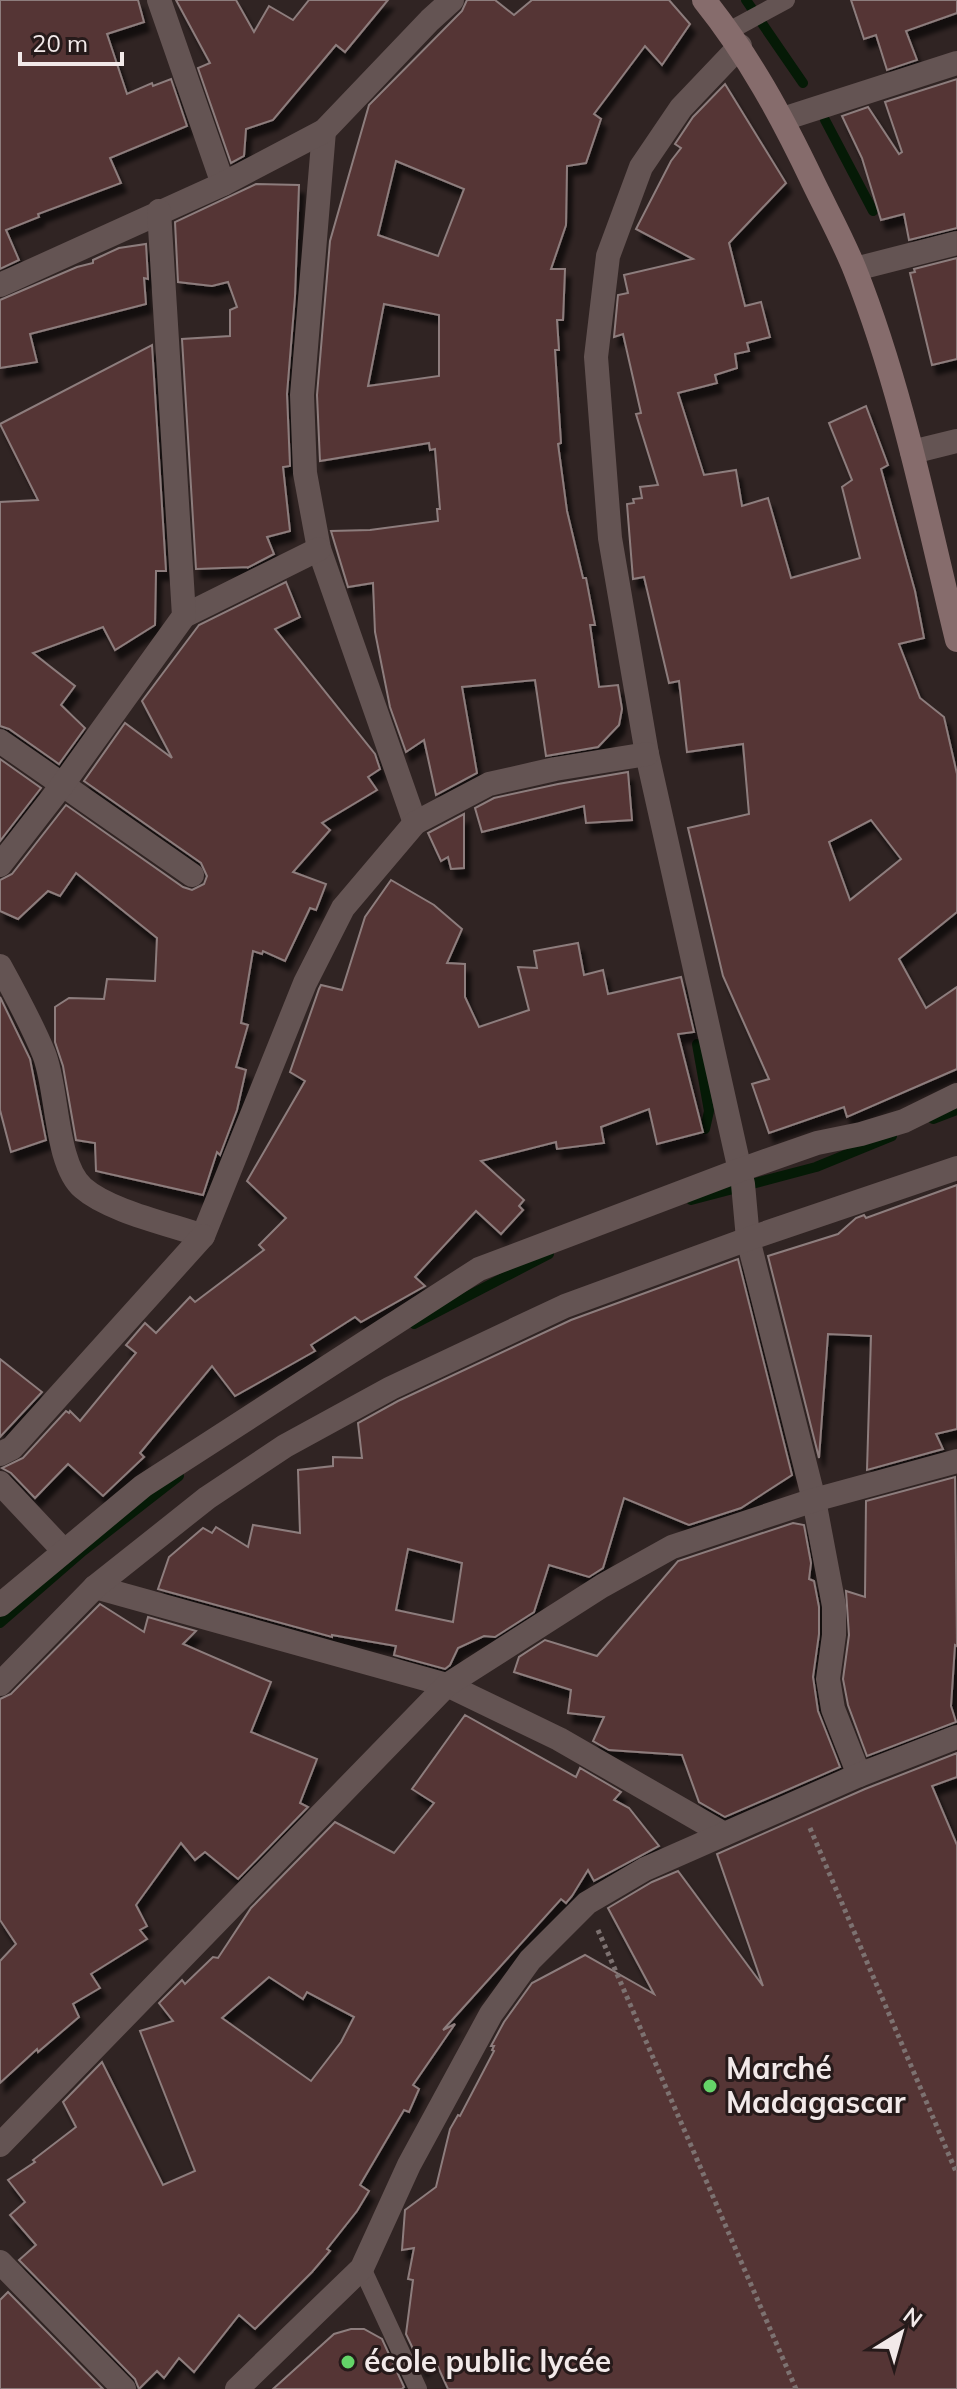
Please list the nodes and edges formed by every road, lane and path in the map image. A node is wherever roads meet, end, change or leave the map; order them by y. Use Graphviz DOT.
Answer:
graph roads {
  1 [pos="159,0"];
  2 [pos="452,0"];
  3 [pos="704,0"];
  4 [pos="786,0"];
  5 [pos="734,39"];
  6 [pos="957,63"];
  7 [pos="783,119"];
  8 [pos="324,131"];
  9 [pos="223,184"];
  10 [pos="159,211"];
  11 [pos="957,243"];
  12 [pos="855,269"];
  13 [pos="0,285"];
  14 [pos="957,441"];
  15 [pos="912,452"];
  16 [pos="319,549"];
  17 [pos="184,616"];
  18 [pos="957,640"];
  19 [pos="0,741"];
  20 [pos="647,754"];
  21 [pos="63,784"];
  22 [pos="415,823"];
  23 [pos="0,865"];
  24 [pos="192,875"];
  25 [pos="0,966"];
  26 [pos="957,1095"];
  27 [pos="957,1168"];
  28 [pos="743,1185"];
  29 [pos="203,1236"];
  30 [pos="748,1239"];
  31 [pos="0,1454"];
  32 [pos="957,1461"];
  33 [pos="0,1483"];
  34 [pos="814,1500"];
  35 [pos="64,1551"];
  36 [pos="95,1587"];
  37 [pos="0,1605"];
  38 [pos="0,1684"];
  39 [pos="447,1685"];
  40 [pos="957,1737"];
  41 [pos="859,1775"];
  42 [pos="798,1802"];
  43 [pos="724,1834"];
  44 [pos="587,1903"];
  45 [pos="0,2145"];
  46 [pos="957,2174"];
  47 [pos="0,2262"];
  48 [pos="362,2268"];
  49 [pos="124,2389"];
  50 [pos="237,2389"];
  51 [pos="418,2389"];
  52 [pos="796,2389"];
  1 -- 9 [label="street"];
  2 -- 8 [label="street"];
  3 -- 5 [label="street"];
  4 -- 5 [label="lane"];
  5 -- 7 [label="street"];
  5 -- 20 [label="street"];
  6 -- 7 [label="street"];
  7 -- 12 [label="street"];
  8 -- 9 [label="street"];
  8 -- 16 [label="street"];
  9 -- 10 [label="street"];
  10 -- 13 [label="street"];
  10 -- 17 [label="street"];
  11 -- 12 [label="street"];
  12 -- 15 [label="street"];
  14 -- 15 [label="street"];
  15 -- 18 [label="street"];
  16 -- 17 [label="street"];
  16 -- 22 [label="street"];
  17 -- 21 [label="street"];
  19 -- 21 [label="street"];
  20 -- 22 [label="street"];
  20 -- 28 [label="street"];
  21 -- 23 [label="street"];
  21 -- 24 [label="street"];
  22 -- 29 [label="street"];
  25 -- 29 [label="street"];
  26 -- 28 [label="street"];
  27 -- 30 [label="street"];
  28 -- 30 [label="street"];
  28 -- 35 [label="street"];
  29 -- 31 [label="street"];
  30 -- 34 [label="street"];
  30 -- 36 [label="street"];
  32 -- 34 [label="street"];
  33 -- 35 [label="street"];
  34 -- 39 [label="street"];
  34 -- 41 [label="street"];
  35 -- 37 [label="street"];
  36 -- 38 [label="street"];
  36 -- 39 [label="street"];
  39 -- 43 [label="street"];
  39 -- 45 [label="street"];
  40 -- 41 [label="street"];
  41 -- 42 [label="street"];
  42 -- 43 [label="street"];
  42 -- 46 [label="path"];
  43 -- 44 [label="street"];
  44 -- 48 [label="street"];
  44 -- 52 [label="path"];
  47 -- 49 [label="street"];
  48 -- 50 [label="street"];
  48 -- 51 [label="lane"];
}
